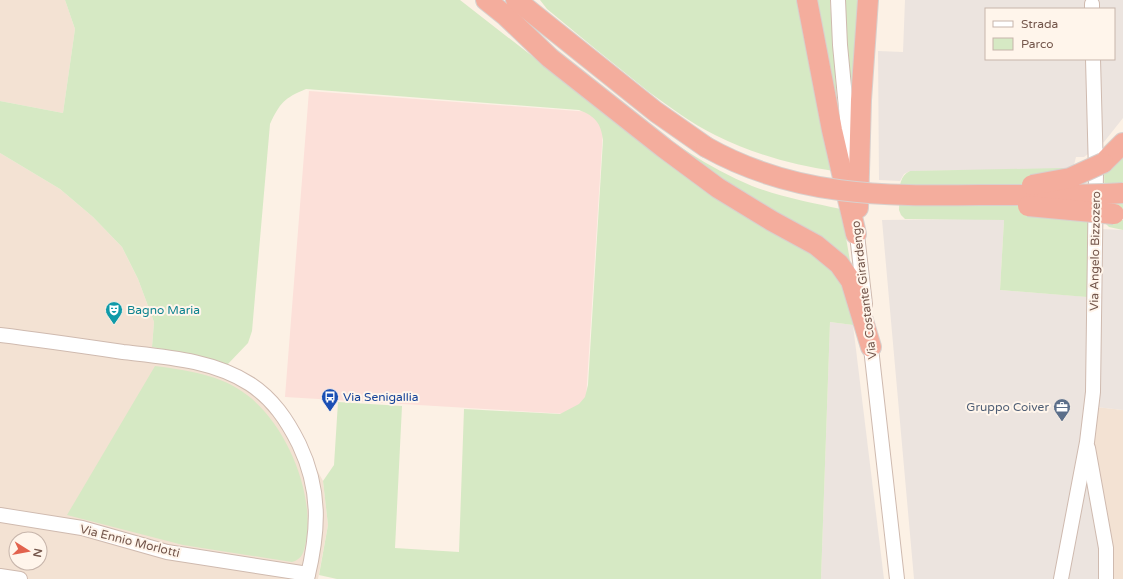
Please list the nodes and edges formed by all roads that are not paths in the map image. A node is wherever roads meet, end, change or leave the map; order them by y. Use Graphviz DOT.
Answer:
graph roads {
  1 [pos="486,0"];
  2 [pos="807,0"];
  3 [pos="838,0"];
  4 [pos="868,0"];
  5 [pos="522,7"];
  6 [pos="1093,60"];
  7 [pos="1123,143"];
  8 [pos="706,147"];
  9 [pos="1123,193"];
  10 [pos="950,195"];
  11 [pos="1119,215"];
  12 [pos="856,234"];
  13 [pos="0,335"];
  14 [pos="871,347"];
  15 [pos="1087,442"];
  16 [pos="0,515"];
  17 [pos="0,576"];
  18 [pos="307,576"];
  19 [pos="20,579"];
  20 [pos="897,579"];
  21 [pos="1061,579"];
  22 [pos="1106,579"];
  1 -- 5 [label="highway"];
  2 -- 12 [label="highway"];
  3 -- 12 [label="street, Via Costante Girardengo"];
  4 -- 12 [label="highway"];
  5 -- 8 [label="highway"];
  5 -- 8 [label="highway"];
  5 -- 14 [label="highway"];
  6 -- 15 [label="street, Via Angelo Bizzozero"];
  7 -- 10 [label="highway, bridge"];
  8 -- 10 [label="highway, bridge"];
  9 -- 10 [label="highway, bridge"];
  10 -- 11 [label="highway, bridge"];
  12 -- 14 [label="street, Via Costante Girardengo"];
  13 -- 18 [label="street"];
  14 -- 20 [label="street, Via Costante Girardengo"];
  15 -- 21 [label="street, Via Angelo Bizzozero"];
  15 -- 22 [label="street, Via Angelo Bizzozero"];
  16 -- 18 [label="street, Via Ennio Morlotti"];
  17 -- 19 [label="street"];
}
